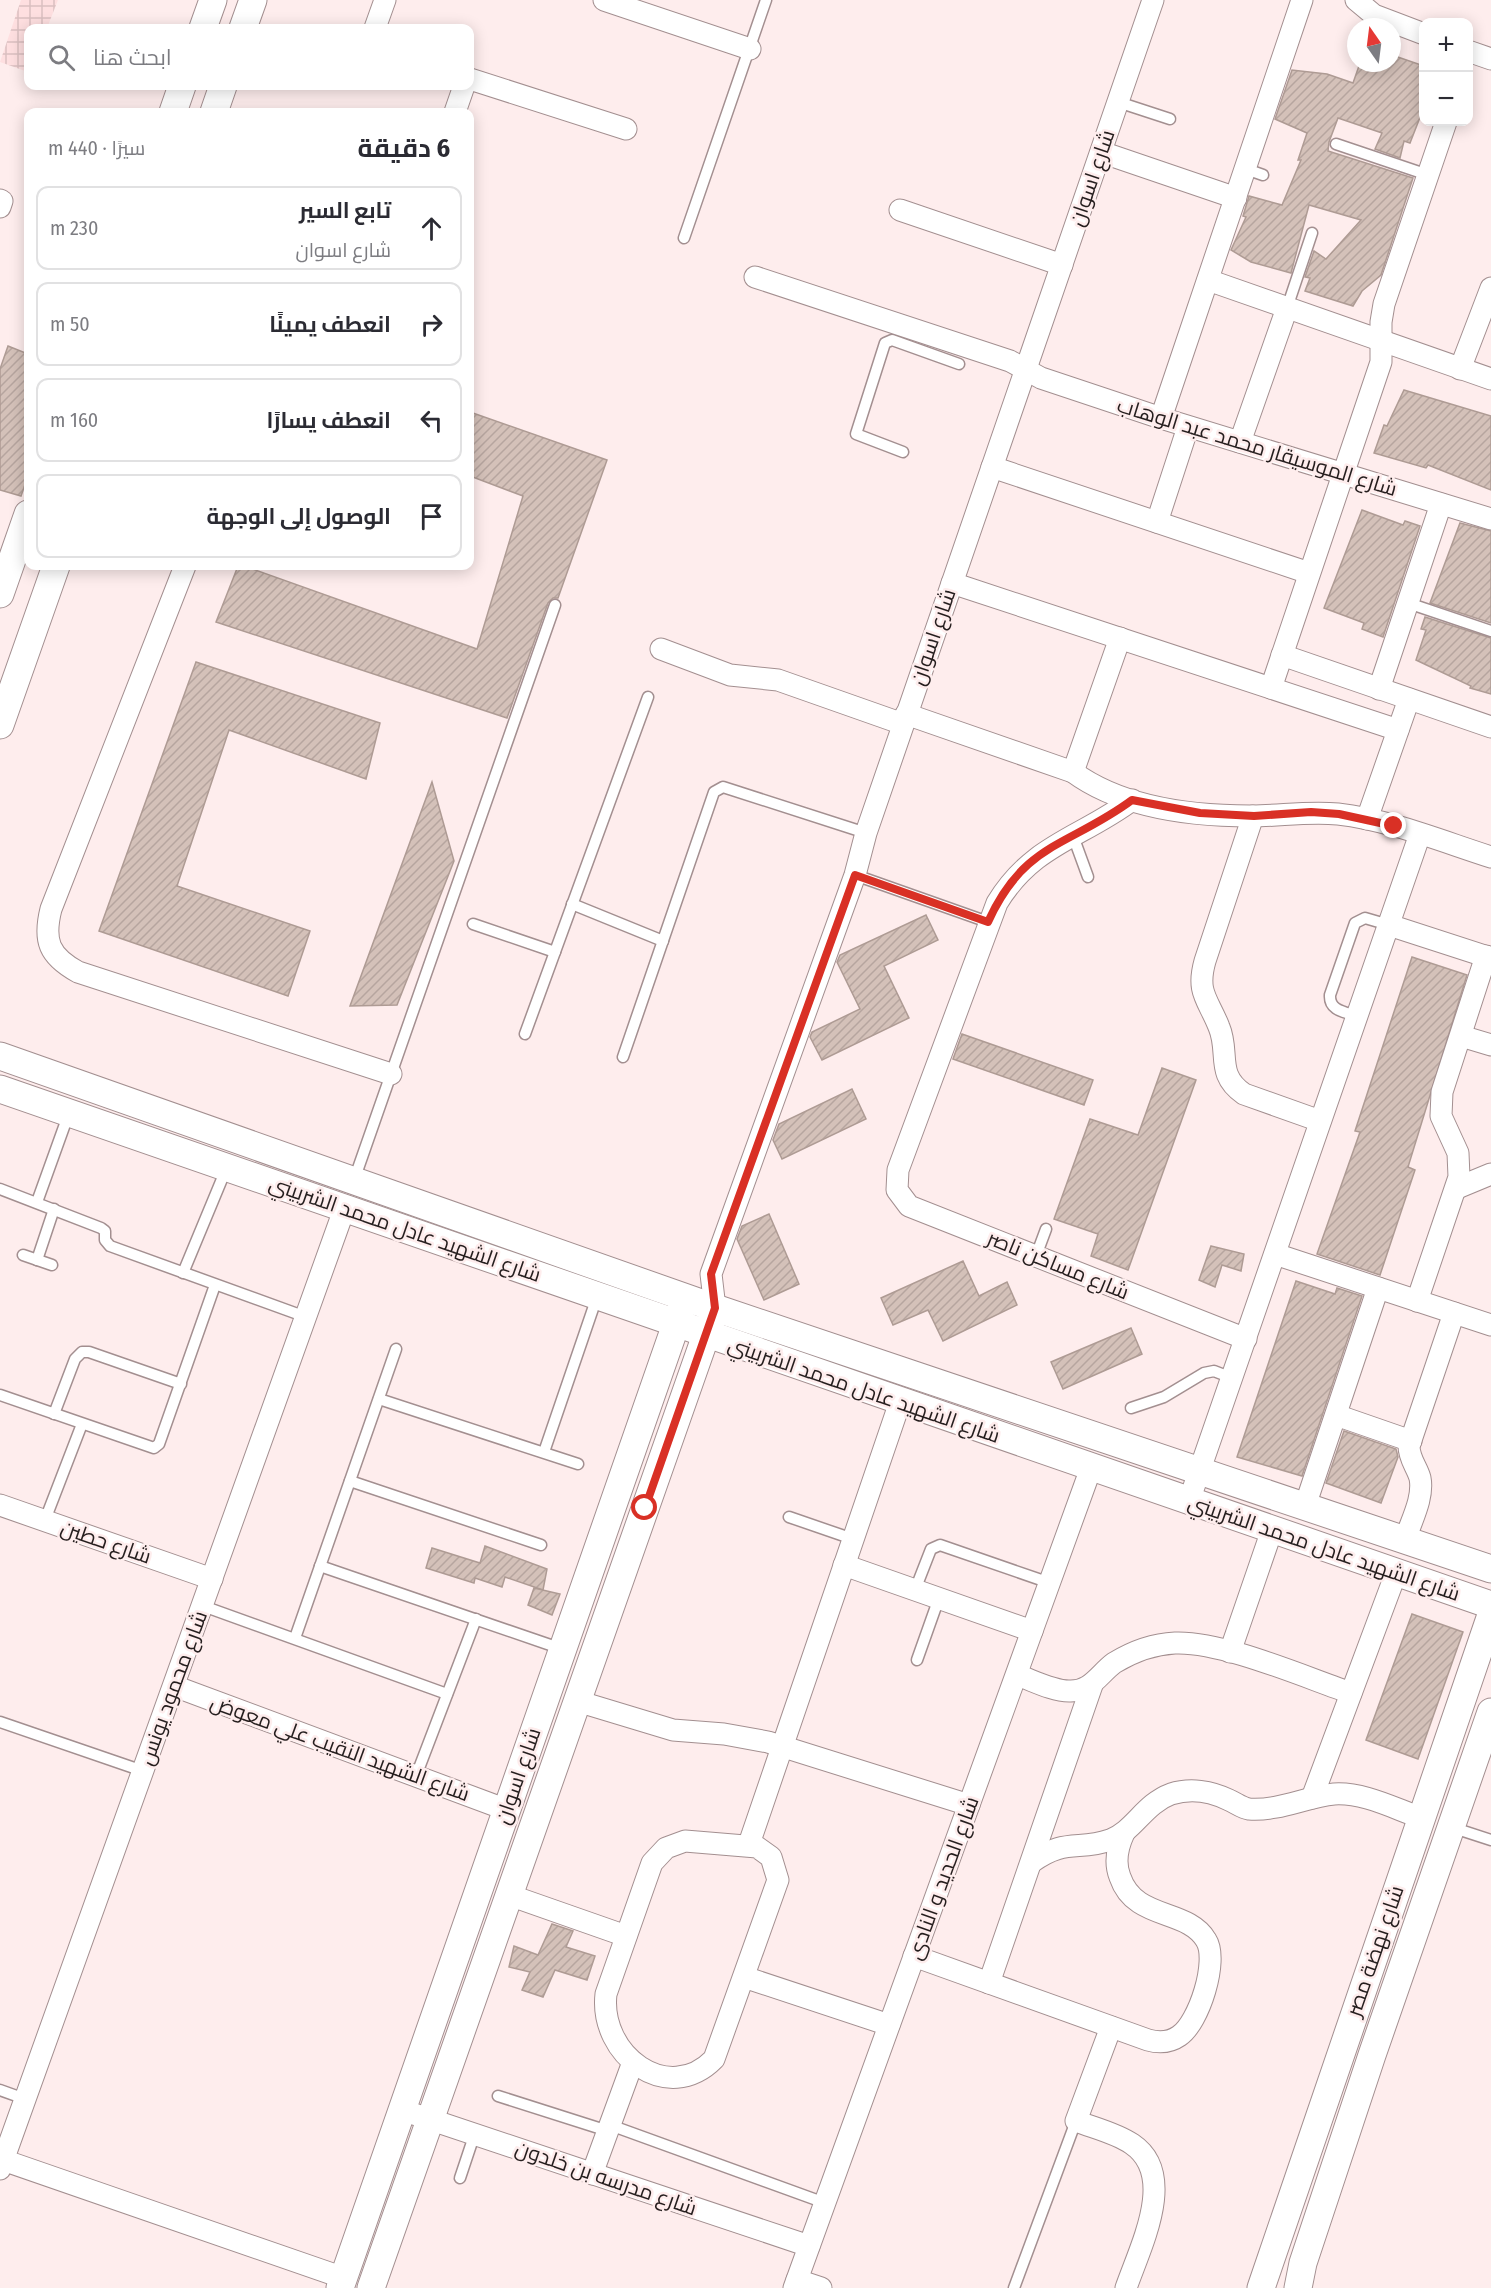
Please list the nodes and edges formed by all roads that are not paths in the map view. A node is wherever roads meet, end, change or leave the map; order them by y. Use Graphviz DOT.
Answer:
graph roads {
  1 [pos="213,0"];
  2 [pos="253,0"];
  3 [pos="385,0"];
  4 [pos="604,0"];
  5 [pos="766,0"];
  6 [pos="1154,0"];
  7 [pos="1302,0"];
  8 [pos="1356,0"];
  9 [pos="204,24"];
  10 [pos="244,24"];
  11 [pos="376,24"];
  12 [pos="1419,32"];
  13 [pos="750,49"];
  14 [pos="1473,53"];
  15 [pos="1491,59"];
  16 [pos="474,80"];
  17 [pos="180,90"];
  18 [pos="222,90"];
  19 [pos="463,90"];
  20 [pos="1118,102"];
  21 [pos="174,108"];
  22 [pos="215,108"];
  23 [pos="457,108"];
  24 [pos="1170,119"];
  25 [pos="1445,126"];
  26 [pos="626,129"];
  27 [pos="1336,144"];
  28 [pos="1101,152"];
  29 [pos="1428,175"];
  30 [pos="1236,198"];
  31 [pos="900,210"];
  32 [pos="1312,233"];
  33 [pos="684,238"];
  34 [pos="1062,265"];
  35 [pos="755,277"];
  36 [pos="1208,280"];
  37 [pos="1491,288"];
  38 [pos="1287,308"];
  39 [pos="1381,341"];
  40 [pos="938,347"];
  41 [pos="959,364"];
  42 [pos="1026,369"];
  43 [pos="1460,369"];
  44 [pos="1491,379"];
  45 [pos="1161,418"];
  46 [pos="1188,427"];
  47 [pos="1240,442"];
  48 [pos="903,452"];
  49 [pos="992,467"];
  50 [pos="1342,474"];
  51 [pos="1441,504"];
  52 [pos="1491,519"];
  53 [pos="1156,522"];
  54 [pos="24,525"];
  55 [pos="54,570"];
  56 [pos="183,570"];
  57 [pos="1309,573"];
  58 [pos="952,583"];
  59 [pos="0,594"];
  60 [pos="1408,603"];
  61 [pos="555,605"];
  62 [pos="1491,631"];
  63 [pos="1120,638"];
  64 [pos="661,649"];
  65 [pos="1282,655"];
  66 [pos="7,684"];
  67 [pos="1271,688"];
  68 [pos="1379,689"];
  69 [pos="648,697"];
  70 [pos="1409,699"];
  71 [pos="905,719"];
  72 [pos="0,725"];
  73 [pos="1491,727"];
  74 [pos="1398,730"];
  75 [pos="1073,772"];
  76 [pos="1132,800"];
  77 [pos="1254,816"];
  78 [pos="1367,819"];
  79 [pos="866,832"];
  80 [pos="1420,834"];
  81 [pos="1073,836"];
  82 [pos="1489,851"];
  83 [pos="855,875"];
  84 [pos="1088,877"];
  85 [pos="572,904"];
  86 [pos="988,922"];
  87 [pos="473,924"];
  88 [pos="1389,925"];
  89 [pos="663,941"];
  90 [pos="555,952"];
  91 [pos="1489,957"];
  92 [pos="1357,1016"];
  93 [pos="525,1034"];
  94 [pos="1461,1036"];
  95 [pos="1491,1045"];
  96 [pos="0,1056"];
  97 [pos="623,1057"];
  98 [pos="391,1074"];
  99 [pos="0,1089"];
  100 [pos="69,1112"];
  101 [pos="1320,1121"];
  102 [pos="227,1167"];
  103 [pos="1491,1174"];
  104 [pos="354,1180"];
  105 [pos="1457,1188"];
  106 [pos="0,1189"];
  107 [pos="37,1202"];
  108 [pos="345,1207"];
  109 [pos="54,1209"];
  110 [pos="1046,1229"];
  111 [pos="1275,1254"];
  112 [pos="23,1255"];
  113 [pos="1036,1256"];
  114 [pos="37,1260"];
  115 [pos="52,1265"];
  116 [pos="183,1273"];
  117 [pos="711,1274"];
  118 [pos="215,1285"];
  119 [pos="1378,1288"];
  120 [pos="597,1297"];
  121 [pos="685,1297"];
  122 [pos="1418,1301"];
  123 [pos="715,1308"];
  124 [pos="1454,1313"];
  125 [pos="306,1317"];
  126 [pos="675,1324"];
  127 [pos="1491,1325"];
  128 [pos="706,1335"];
  129 [pos="1246,1339"];
  130 [pos="396,1349"];
  131 [pos="1232,1378"];
  132 [pos="181,1384"];
  133 [pos="0,1395"];
  134 [pos="379,1399"];
  135 [pos="900,1402"];
  136 [pos="1131,1408"];
  137 [pos="54,1414"];
  138 [pos="1336,1415"];
  139 [pos="82,1424"];
  140 [pos="1411,1441"];
  141 [pos="544,1452"];
  142 [pos="578,1464"];
  143 [pos="1091,1468"];
  144 [pos="1200,1471"];
  145 [pos="350,1481"];
  146 [pos="1189,1502"];
  147 [pos="0,1505"];
  148 [pos="1305,1506"];
  149 [pos="789,1517"];
  150 [pos="45,1520"];
  151 [pos="1272,1530"];
  152 [pos="853,1539"];
  153 [pos="1405,1540"];
  154 [pos="541,1545"];
  155 [pos="844,1565"];
  156 [pos="320,1566"];
  157 [pos="1491,1569"];
  158 [pos="1396,1573"];
  159 [pos="212,1579"];
  160 [pos="1050,1583"];
  161 [pos="915,1590"];
  162 [pos="939,1598"];
  163 [pos="1491,1605"];
  164 [pos="203,1606"];
  165 [pos="1491,1615"];
  166 [pos="476,1619"];
  167 [pos="1032,1631"];
  168 [pos="295,1638"];
  169 [pos="563,1649"];
  170 [pos="1230,1652"];
  171 [pos="917,1660"];
  172 [pos="1017,1675"];
  173 [pos="1092,1685"];
  174 [pos="174,1686"];
  175 [pos="1352,1693"];
  176 [pos="447,1694"];
  177 [pos="577,1701"];
  178 [pos="1491,1712"];
  179 [pos="0,1722"];
  180 [pos="782,1746"];
  181 [pos="143,1771"];
  182 [pos="416,1776"];
  183 [pos="1312,1798"];
  184 [pos="969,1805"];
  185 [pos="507,1810"];
  186 [pos="1422,1818"];
  187 [pos="1451,1827"];
  188 [pos="1124,1833"];
  189 [pos="1491,1840"];
  190 [pos="749,1844"];
  191 [pos="1032,1862"];
  192 [pos="509,1894"];
  193 [pos="626,1936"];
  194 [pos="914,1956"];
  195 [pos="744,1977"];
  196 [pos="989,1983"];
  197 [pos="889,2025"];
  198 [pos="1111,2027"];
  199 [pos="1341,2049"];
  200 [pos="1372,2055"];
  201 [pos="633,2062"];
  202 [pos="0,2090"];
  203 [pos="498,2096"];
  204 [pos="25,2098"];
  205 [pos="1322,2108"];
  206 [pos="1353,2109"];
  207 [pos="402,2110"];
  208 [pos="430,2118"];
  209 [pos="1076,2121"];
  210 [pos="609,2128"];
  211 [pos="475,2133"];
  212 [pos="2,2164"];
  213 [pos="592,2174"];
  214 [pos="460,2178"];
  215 [pos="825,2203"];
  216 [pos="809,2246"];
  217 [pos="342,2283"];
  218 [pos="795,2284"];
  219 [pos="1133,2286"];
  220 [pos="1261,2286"];
  221 [pos="370,2288"];
  222 [pos="821,2288"];
  223 [pos="1014,2288"];
  224 [pos="1298,2288"];
  1 -- 9 [label="street"];
  2 -- 10 [label="street"];
  3 -- 11 [label="street"];
  4 -- 13 [label="street"];
  5 -- 13 [label="lane"];
  6 -- 20 [label="street, شارع اسوان"];
  7 -- 30 [label="street"];
  8 -- 12 [label="street"];
  13 -- 33 [label="lane"];
  14 -- 15 [label="street"];
  16 -- 26 [label="street"];
  17 -- 21 [label="street"];
  18 -- 22 [label="street"];
  19 -- 23 [label="street"];
  20 -- 24 [label="lane"];
  20 -- 28 [label="street, شارع اسوان"];
  25 -- 29 [label="street"];
  27 -- 29 [label="lane"];
  28 -- 30 [label="street"];
  28 -- 34 [label="street, شارع اسوان"];
  29 -- 39 [label="street"];
  30 -- 36 [label="street"];
  31 -- 34 [label="street"];
  32 -- 38 [label="lane"];
  34 -- 42 [label="street, شارع اسوان"];
  35 -- 40 [label="street, شارع الموسيقار محمد عبد الوهاب"];
  36 -- 38 [label="street"];
  36 -- 45 [label="street"];
  37 -- 43 [label="street"];
  38 -- 39 [label="street"];
  38 -- 47 [label="street"];
  39 -- 43 [label="street"];
  39 -- 50 [label="street"];
  40 -- 41 [label="lane"];
  40 -- 42 [label="street, شارع الموسيقار محمد عبد الوهاب"];
  40 -- 48 [label="lane"];
  42 -- 45 [label="street, شارع الموسيقار محمد عبد الوهاب"];
  42 -- 49 [label="street, شارع اسوان"];
  43 -- 44 [label="street"];
  45 -- 46 [label="street, شارع الموسيقار محمد عبد الوهاب"];
  46 -- 47 [label="street, شارع الموسيقار محمد عبد الوهاب"];
  46 -- 53 [label="street"];
  47 -- 50 [label="street, شارع الموسيقار محمد عبد الوهاب"];
  49 -- 53 [label="street"];
  49 -- 58 [label="street, شارع اسوان"];
  50 -- 51 [label="street, شارع الموسيقار محمد عبد الوهاب"];
  50 -- 57 [label="street"];
  51 -- 52 [label="street, شارع الموسيقار محمد عبد الوهاب"];
  51 -- 60 [label="street"];
  53 -- 57 [label="street"];
  54 -- 59 [label="street"];
  55 -- 66 [label="street"];
  56 -- 98 [label="street"];
  57 -- 65 [label="street"];
  58 -- 63 [label="street"];
  58 -- 71 [label="street, شارع اسوان"];
  60 -- 62 [label="lane"];
  60 -- 68 [label="street"];
  61 -- 98 [label="lane"];
  63 -- 67 [label="street"];
  63 -- 75 [label="street"];
  64 -- 71 [label="street"];
  65 -- 67 [label="street"];
  65 -- 68 [label="street"];
  66 -- 72 [label="street"];
  67 -- 74 [label="street"];
  68 -- 70 [label="street"];
  69 -- 85 [label="lane"];
  70 -- 73 [label="street"];
  70 -- 74 [label="street"];
  71 -- 75 [label="street"];
  71 -- 79 [label="street, شارع اسوان"];
  74 -- 78 [label="street"];
  75 -- 76 [label="street"];
  76 -- 77 [label="street"];
  76 -- 81 [label="street"];
  77 -- 78 [label="street"];
  77 -- 101 [label="street"];
  78 -- 80 [label="street"];
  79 -- 83 [label="street, شارع اسوان"];
  79 -- 89 [label="lane"];
  80 -- 82 [label="street"];
  80 -- 88 [label="street"];
  81 -- 84 [label="lane"];
  81 -- 86 [label="street"];
  83 -- 86 [label="lane"];
  83 -- 117 [label="street, شارع اسوان"];
  85 -- 89 [label="lane"];
  85 -- 90 [label="lane"];
  86 -- 113 [label="street, شارع مساكن ناصر"];
  87 -- 90 [label="lane"];
  88 -- 91 [label="street"];
  88 -- 92 [label="street"];
  88 -- 92 [label="lane"];
  89 -- 97 [label="lane"];
  90 -- 93 [label="lane"];
  91 -- 94 [label="street"];
  92 -- 101 [label="street"];
  94 -- 95 [label="street"];
  94 -- 105 [label="street"];
  96 -- 104 [label="street, شارع الشهيد عادل محمد الشربيني"];
  98 -- 104 [label="lane"];
  99 -- 100 [label="street, شارع الشهيد عادل محمد الشربيني"];
  100 -- 102 [label="street, شارع الشهيد عادل محمد الشربيني"];
  100 -- 107 [label="lane"];
  101 -- 111 [label="street"];
  102 -- 108 [label="street, شارع الشهيد عادل محمد الشربيني"];
  102 -- 116 [label="lane"];
  103 -- 105 [label="street"];
  104 -- 121 [label="street, شارع الشهيد عادل محمد الشربيني"];
  105 -- 122 [label="street"];
  106 -- 107 [label="lane"];
  107 -- 109 [label="lane"];
  108 -- 120 [label="street, شارع الشهيد عادل محمد الشربيني"];
  108 -- 125 [label="street, شارع محمود يونس"];
  109 -- 114 [label="lane"];
  109 -- 116 [label="lane"];
  110 -- 113 [label="lane"];
  111 -- 119 [label="street"];
  111 -- 129 [label="street"];
  112 -- 114 [label="lane"];
  113 -- 129 [label="street, شارع مساكن ناصر"];
  114 -- 115 [label="lane"];
  116 -- 118 [label="lane"];
  117 -- 121 [label="street, شارع اسوان"];
  117 -- 123 [label="street, شارع اسوان"];
  118 -- 125 [label="lane"];
  118 -- 132 [label="lane"];
  119 -- 122 [label="street"];
  119 -- 138 [label="street"];
  120 -- 126 [label="street, شارع الشهيد عادل محمد الشربيني"];
  120 -- 141 [label="lane"];
  121 -- 123 [label="street, شارع الشهيد عادل محمد الشربيني"];
  121 -- 126 [label="street, شارع اسوان"];
  122 -- 124 [label="street"];
  123 -- 128 [label="street, شارع اسوان"];
  123 -- 144 [label="street, شارع الشهيد عادل محمد الشربيني"];
  124 -- 127 [label="street"];
  124 -- 140 [label="street"];
  125 -- 159 [label="street, شارع محمود يونس"];
  126 -- 128 [label="street, شارع الشهيد عادل محمد الشربيني"];
  126 -- 169 [label="street, شارع اسوان"];
  128 -- 135 [label="street, شارع الشهيد عادل محمد الشربيني"];
  128 -- 177 [label="street, شارع اسوان"];
  129 -- 131 [label="street"];
  130 -- 134 [label="lane"];
  131 -- 136 [label="lane"];
  131 -- 144 [label="street"];
  132 -- 137 [label="lane"];
  132 -- 139 [label="lane"];
  133 -- 137 [label="lane"];
  134 -- 141 [label="lane"];
  134 -- 145 [label="lane"];
  135 -- 143 [label="street, شارع الشهيد عادل محمد الشربيني"];
  135 -- 152 [label="street"];
  137 -- 139 [label="lane"];
  138 -- 140 [label="street"];
  138 -- 148 [label="street"];
  139 -- 150 [label="lane"];
  140 -- 153 [label="street"];
  141 -- 142 [label="lane"];
  143 -- 146 [label="street, شارع الشهيد عادل محمد الشربيني"];
  143 -- 160 [label="street, شارع الحديد و النادى"];
  144 -- 146 [label="street"];
  144 -- 148 [label="street, شارع الشهيد عادل محمد الشربيني"];
  145 -- 154 [label="lane"];
  145 -- 156 [label="lane"];
  146 -- 151 [label="street, شارع الشهيد عادل محمد الشربيني"];
  147 -- 150 [label="street, شارع حطين"];
  148 -- 153 [label="street, شارع الشهيد عادل محمد الشربيني"];
  149 -- 152 [label="lane"];
  150 -- 159 [label="street, شارع حطين"];
  151 -- 158 [label="street, شارع الشهيد عادل محمد الشربيني"];
  151 -- 170 [label="street"];
  152 -- 155 [label="street"];
  153 -- 157 [label="street, شارع الشهيد عادل محمد الشربيني"];
  155 -- 161 [label="street"];
  155 -- 180 [label="street"];
  156 -- 166 [label="lane"];
  156 -- 168 [label="lane"];
  158 -- 163 [label="street, شارع الشهيد عادل محمد الشربيني"];
  158 -- 175 [label="street"];
  159 -- 164 [label="street, شارع محمود يونس"];
  160 -- 161 [label="lane"];
  160 -- 167 [label="street, شارع الحديد و النادى"];
  161 -- 162 [label="street"];
  162 -- 167 [label="street"];
  162 -- 171 [label="lane"];
  164 -- 168 [label="lane"];
  164 -- 174 [label="street, شارع محمود يونس"];
  165 -- 186 [label="street, شارع نهضة مصر"];
  166 -- 169 [label="lane"];
  166 -- 176 [label="lane"];
  167 -- 172 [label="street, شارع الحديد و النادى"];
  168 -- 176 [label="lane"];
  169 -- 185 [label="street, شارع اسوان"];
  170 -- 173 [label="street"];
  170 -- 175 [label="street"];
  172 -- 173 [label="street"];
  172 -- 184 [label="street, شارع الحديد و النادى"];
  173 -- 191 [label="street"];
  174 -- 181 [label="street, شارع محمود يونس"];
  174 -- 182 [label="street, شارع الشهيد النقيب علي معوض"];
  175 -- 183 [label="street"];
  176 -- 182 [label="lane"];
  177 -- 180 [label="street"];
  177 -- 192 [label="street, شارع اسوان"];
  178 -- 187 [label="street, شارع نهضة مصر"];
  179 -- 181 [label="lane"];
  180 -- 184 [label="street"];
  180 -- 190 [label="street"];
  181 -- 204 [label="street, شارع محمود يونس"];
  182 -- 185 [label="street, شارع الشهيد النقيب علي معوض"];
  183 -- 186 [label="street"];
  183 -- 188 [label="street"];
  184 -- 194 [label="street, شارع الحديد و النادى"];
  185 -- 207 [label="street, شارع اسوان"];
  186 -- 199 [label="street, شارع نهضة مصر"];
  187 -- 189 [label="lane"];
  187 -- 200 [label="street, شارع نهضة مصر"];
  188 -- 191 [label="street"];
  188 -- 198 [label="street"];
  190 -- 193 [label="street"];
  190 -- 195 [label="street"];
  191 -- 196 [label="street"];
  192 -- 193 [label="street"];
  192 -- 208 [label="street, شارع اسوان"];
  193 -- 201 [label="street"];
  194 -- 196 [label="street"];
  194 -- 197 [label="street, شارع الحديد و النادى"];
  195 -- 197 [label="street"];
  195 -- 201 [label="street"];
  196 -- 198 [label="street"];
  197 -- 215 [label="street, شارع الحديد و النادى"];
  198 -- 209 [label="street"];
  199 -- 200 [label="street"];
  199 -- 205 [label="street, شارع نهضة مصر"];
  200 -- 206 [label="street, شارع نهضة مصر"];
  201 -- 210 [label="street"];
  202 -- 204 [label="lane"];
  203 -- 210 [label="lane"];
  204 -- 212 [label="street, شارع محمود يونس"];
  205 -- 206 [label="street"];
  205 -- 220 [label="street, شارع نهضة مصر"];
  206 -- 224 [label="street, شارع نهضة مصر"];
  207 -- 208 [label="street, شارع مدرسه بن خلدون"];
  207 -- 217 [label="street, شارع اسوان"];
  208 -- 211 [label="street, شارع مدرسه بن خلدون"];
  208 -- 221 [label="street, شارع اسوان"];
  209 -- 219 [label="street"];
  209 -- 223 [label="lane"];
  210 -- 213 [label="street"];
  210 -- 215 [label="lane"];
  211 -- 213 [label="street, شارع مدرسه بن خلدون"];
  211 -- 214 [label="lane"];
  212 -- 217 [label="street"];
  213 -- 216 [label="street, شارع مدرسه بن خلدون"];
  215 -- 216 [label="street, شارع الحديد و النادى"];
  216 -- 218 [label="street, شارع الحديد و النادى"];
  218 -- 222 [label="street"];
}
